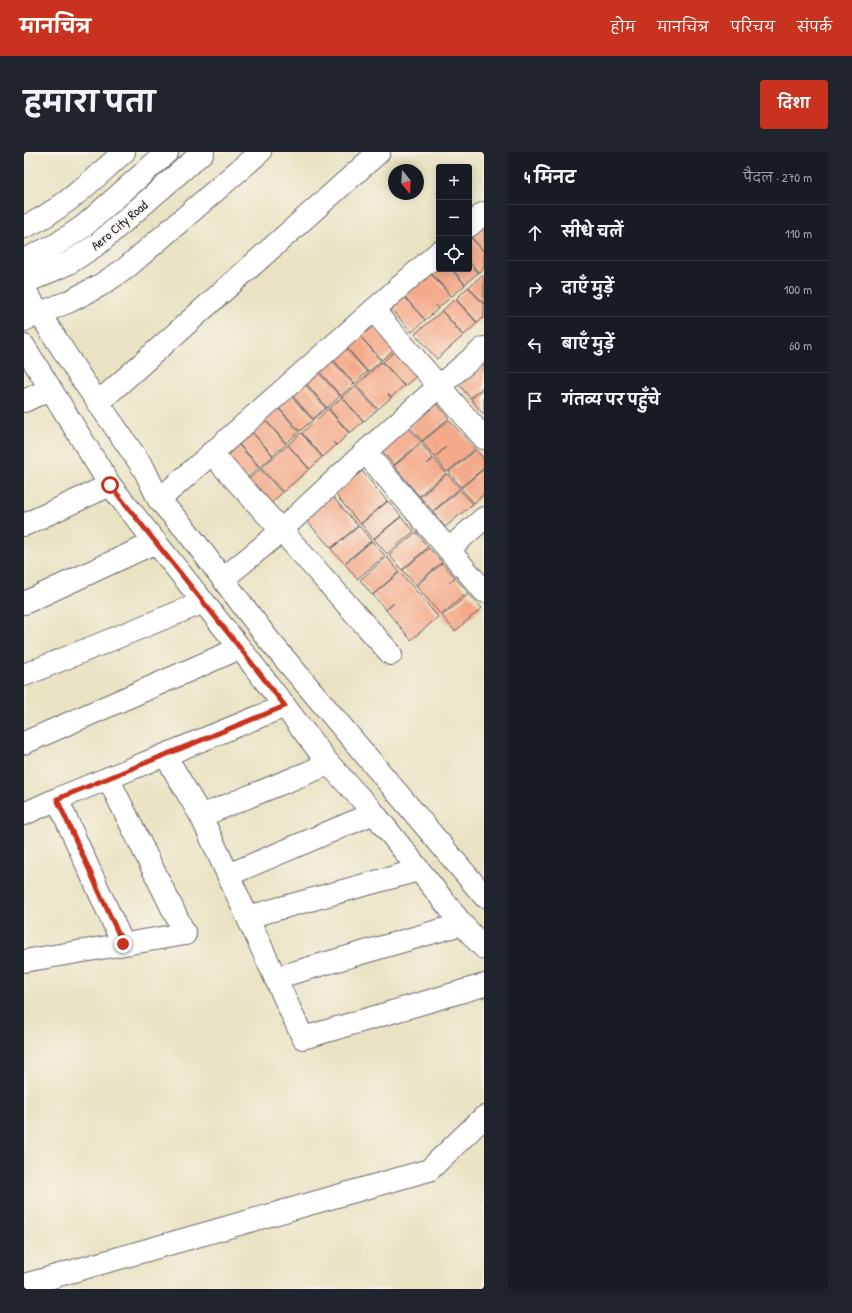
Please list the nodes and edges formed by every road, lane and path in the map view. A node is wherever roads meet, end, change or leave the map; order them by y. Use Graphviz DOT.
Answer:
graph roads {
  1 [pos="124,152"];
  2 [pos="167,152"];
  3 [pos="203,152"];
  4 [pos="260,152"];
  5 [pos="379,152"];
  6 [pos="484,213"];
  7 [pos="472,223"];
  8 [pos="24,227"];
  9 [pos="436,255"];
  10 [pos="24,260"];
  11 [pos="24,283"];
  12 [pos="24,289"];
  13 [pos="373,310"];
  14 [pos="32,316"];
  15 [pos="24,346"];
  16 [pos="484,348"];
  17 [pos="438,386"];
  18 [pos="50,389"];
  19 [pos="24,401"];
  20 [pos="99,402"];
  21 [pos="484,438"];
  22 [pos="365,452"];
  23 [pos="211,453"];
  24 [pos="110,485"];
  25 [pos="159,500"];
  26 [pos="484,518"];
  27 [pos="24,525"];
  28 [pos="281,530"];
  29 [pos="156,542"];
  30 [pos="449,549"];
  31 [pos="223,579"];
  32 [pos="484,591"];
  33 [pos="204,602"];
  34 [pos="24,603"];
  35 [pos="240,648"];
  36 [pos="391,654"];
  37 [pos="24,675"];
  38 [pos="285,706"];
  39 [pos="24,743"];
  40 [pos="165,755"];
  41 [pos="329,764"];
  42 [pos="108,778"];
  43 [pos="57,799"];
  44 [pos="374,812"];
  45 [pos="24,814"];
  46 [pos="201,816"];
  47 [pos="419,870"];
  48 [pos="228,875"];
  49 [pos="484,896"];
  50 [pos="248,918"];
  51 [pos="462,924"];
  52 [pos="123,944"];
  53 [pos="484,948"];
  54 [pos="24,961"];
  55 [pos="275,978"];
  56 [pos="484,985"];
  57 [pos="484,1117"];
  58 [pos="24,1285"];
  1 -- 8 [label="street"];
  2 -- 10 [label="street, Aero City Road"];
  3 -- 11 [label="street, Aero City Road"];
  4 -- 14 [label="street"];
  5 -- 20 [label="street"];
  6 -- 7 [label="street"];
  9 -- 13 [label="street"];
  12 -- 14 [label="street"];
  13 -- 17 [label="street"];
  13 -- 23 [label="street"];
  14 -- 20 [label="street"];
  15 -- 18 [label="street"];
  16 -- 17 [label="street"];
  17 -- 21 [label="street"];
  17 -- 22 [label="street"];
  18 -- 19 [label="street"];
  18 -- 24 [label="street"];
  20 -- 25 [label="street"];
  22 -- 28 [label="street"];
  22 -- 30 [label="street"];
  23 -- 25 [label="street"];
  23 -- 28 [label="street"];
  24 -- 27 [label="street"];
  24 -- 29 [label="street"];
  25 -- 31 [label="street"];
  26 -- 30 [label="street"];
  28 -- 31 [label="street"];
  28 -- 36 [label="street"];
  29 -- 33 [label="street"];
  29 -- 34 [label="street"];
  30 -- 32 [label="street"];
  31 -- 49 [label="street"];
  33 -- 35 [label="street"];
  33 -- 37 [label="street"];
  35 -- 38 [label="street"];
  35 -- 39 [label="street"];
  38 -- 40 [label="street"];
  38 -- 41 [label="street"];
  40 -- 42 [label="street"];
  40 -- 46 [label="street"];
  41 -- 44 [label="street"];
  41 -- 46 [label="street"];
  42 -- 43 [label="street"];
  42 -- 52 [label="street"];
  43 -- 45 [label="street"];
  43 -- 52 [label="street"];
  44 -- 47 [label="street"];
  44 -- 48 [label="street"];
  46 -- 48 [label="street"];
  47 -- 50 [label="street"];
  47 -- 51 [label="street"];
  48 -- 50 [label="street"];
  50 -- 55 [label="street"];
  51 -- 53 [label="street"];
  51 -- 55 [label="street"];
  52 -- 54 [label="street"];
  55 -- 56 [label="street"];
  57 -- 58 [label="street"];
}
